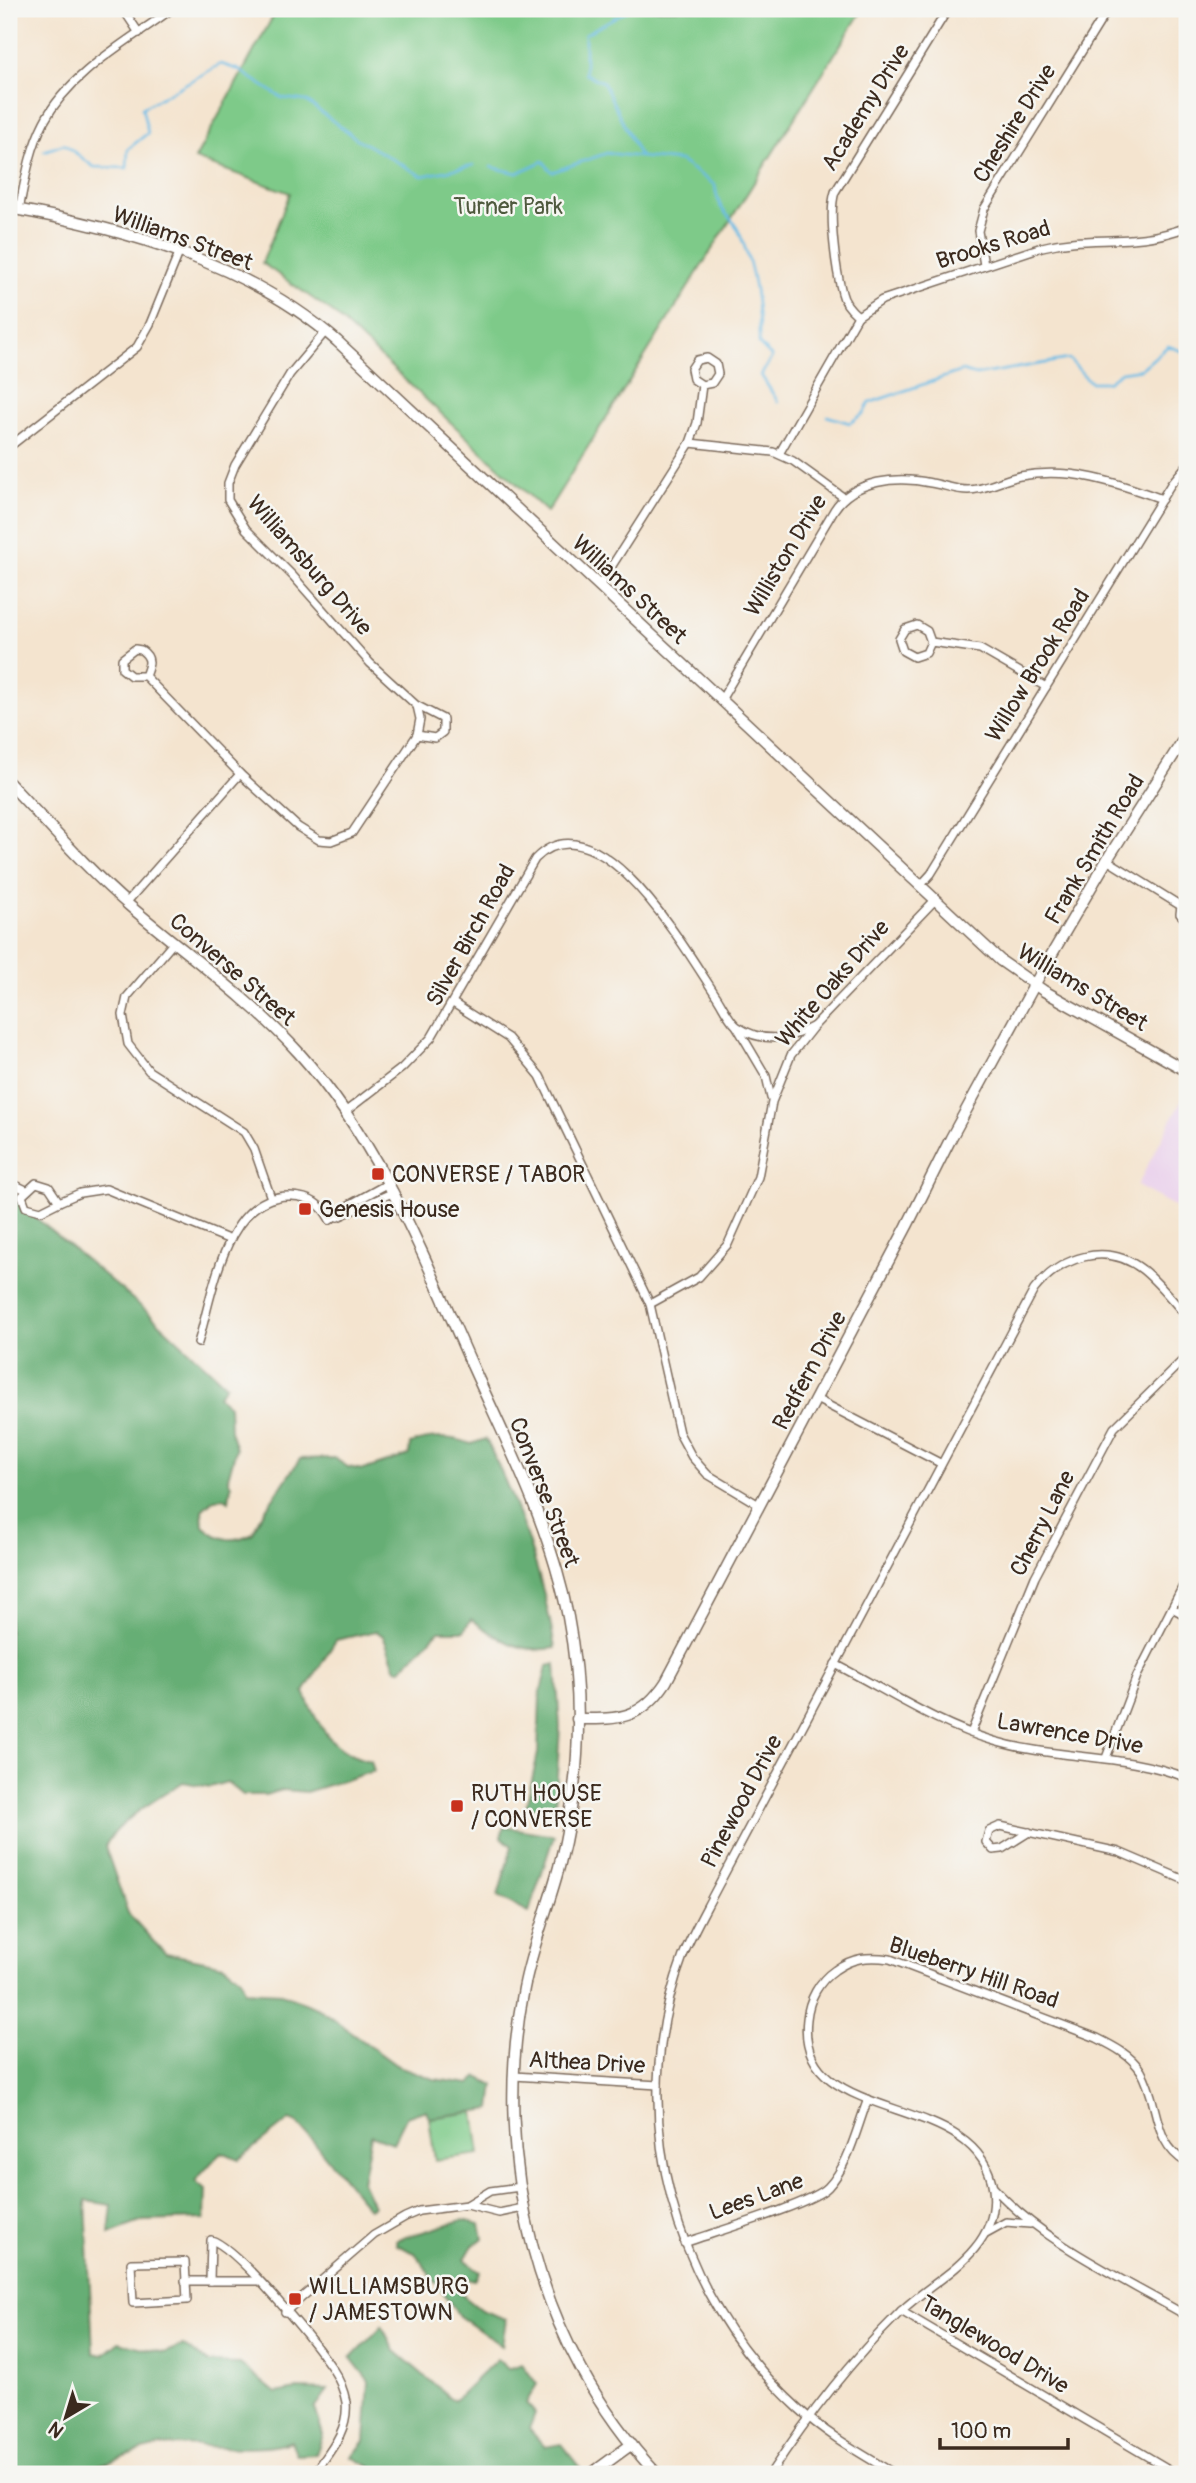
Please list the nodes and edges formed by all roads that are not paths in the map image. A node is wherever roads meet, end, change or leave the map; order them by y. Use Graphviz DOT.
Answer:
graph roads {
  1 [pos="123,9"];
  2 [pos="172,9"];
  3 [pos="948,9"];
  4 [pos="1108,9"];
  5 [pos="139,33"];
  6 [pos="14,209"];
  7 [pos="1187,227"];
  8 [pos="179,253"];
  9 [pos="984,265"];
  10 [pos="858,316"];
  11 [pos="326,331"];
  12 [pos="702,385"];
  13 [pos="691,443"];
  14 [pos="9,447"];
  15 [pos="779,454"];
  16 [pos="1187,465"];
  17 [pos="843,497"];
  18 [pos="1162,499"];
  19 [pos="599,586"];
  20 [pos="931,642"];
  21 [pos="145,676"];
  22 [pos="1046,687"];
  23 [pos="721,700"];
  24 [pos="416,705"];
  25 [pos="417,735"];
  26 [pos="1186,740"];
  27 [pos="240,774"];
  28 [pos="9,783"];
  29 [pos="1107,860"];
  30 [pos="920,886"];
  31 [pos="935,900"];
  32 [pos="126,902"];
  33 [pos="1184,904"];
  34 [pos="1187,921"];
  35 [pos="174,942"];
  36 [pos="1035,985"];
  37 [pos="453,1003"];
  38 [pos="814,1026"];
  39 [pos="737,1027"];
  40 [pos="1187,1071"];
  41 [pos="772,1102"];
  42 [pos="345,1112"];
  43 [pos="9,1182"];
  44 [pos="392,1188"];
  45 [pos="26,1190"];
  46 [pos="271,1198"];
  47 [pos="59,1202"];
  48 [pos="229,1239"];
  49 [pos="650,1304"];
  50 [pos="1187,1317"];
  51 [pos="198,1343"];
  52 [pos="1187,1356"];
  53 [pos="816,1399"];
  54 [pos="940,1463"];
  55 [pos="759,1505"];
  56 [pos="1187,1578"];
  57 [pos="1172,1608"];
  58 [pos="1187,1616"];
  59 [pos="835,1664"];
  60 [pos="577,1719"];
  61 [pos="971,1733"];
  62 [pos="1107,1758"];
  63 [pos="1187,1778"];
  64 [pos="1029,1832"];
  65 [pos="1187,1881"];
  66 [pos="514,2076"];
  67 [pos="658,2085"];
  68 [pos="868,2099"];
  69 [pos="1187,2163"];
  70 [pos="993,2186"];
  71 [pos="520,2187"];
  72 [pos="467,2204"];
  73 [pos="523,2208"];
  74 [pos="1034,2225"];
  75 [pos="985,2234"];
  76 [pos="684,2243"];
  77 [pos="185,2281"];
  78 [pos="210,2281"];
  79 [pos="258,2281"];
  80 [pos="901,2311"];
  81 [pos="285,2312"];
  82 [pos="1187,2316"];
  83 [pos="808,2417"];
  84 [pos="632,2444"];
  85 [pos="314,2474"];
  86 [pos="591,2474"];
  87 [pos="657,2474"];
  88 [pos="770,2474"];
  89 [pos="895,2474"];
  90 [pos="1178,2474"];
  1 -- 5 [label="street"];
  2 -- 5 [label="street"];
  3 -- 10 [label="street, Academy Drive"];
  4 -- 9 [label="street, Cheshire Drive"];
  5 -- 6 [label="street"];
  6 -- 8 [label="main road, Williams Street"];
  7 -- 9 [label="street, Brooks Road"];
  8 -- 11 [label="main road, Williams Street"];
  8 -- 14 [label="street"];
  9 -- 10 [label="street, Brooks Road"];
  10 -- 15 [label="street"];
  11 -- 19 [label="main road, Williams Street"];
  11 -- 24 [label="street, Williamsburg Drive"];
  12 -- 13 [label="street"];
  13 -- 15 [label="street"];
  13 -- 19 [label="street"];
  15 -- 17 [label="street"];
  16 -- 18 [label="street, Willow Brook Road"];
  17 -- 18 [label="street, Williston Drive"];
  17 -- 23 [label="street, Williston Drive"];
  18 -- 22 [label="street, Willow Brook Road"];
  19 -- 23 [label="main road, Williams Street"];
  20 -- 20 [label="street"];
  20 -- 22 [label="street"];
  21 -- 21 [label="street"];
  21 -- 27 [label="street"];
  22 -- 30 [label="street, Willow Brook Road"];
  23 -- 30 [label="main road, Williams Street"];
  24 -- 25 [label="street"];
  24 -- 25 [label="street, Williamsburg Drive"];
  25 -- 27 [label="street"];
  26 -- 29 [label="main road, Frank Smith Road"];
  27 -- 32 [label="street"];
  28 -- 32 [label="main road, Converse Street"];
  29 -- 33 [label="street"];
  29 -- 36 [label="main road, Frank Smith Road"];
  30 -- 31 [label="main road, Williams Street"];
  31 -- 36 [label="main road, Williams Street"];
  31 -- 38 [label="street, White Oaks Drive"];
  32 -- 35 [label="main road, Converse Street"];
  33 -- 34 [label="street"];
  35 -- 42 [label="main road, Converse Street"];
  35 -- 46 [label="street"];
  36 -- 40 [label="main road, Williams Street"];
  36 -- 53 [label="main road, Redfern Drive"];
  37 -- 39 [label="street, Silver Birch Road"];
  37 -- 42 [label="street, Silver Birch Road"];
  37 -- 49 [label="street"];
  38 -- 39 [label="street"];
  38 -- 41 [label="street, White Oaks Drive"];
  39 -- 41 [label="street, Silver Birch Road"];
  41 -- 49 [label="street, White Oaks Drive"];
  42 -- 44 [label="main road, Converse Street"];
  43 -- 45 [label="street"];
  44 -- 46 [label="street"];
  44 -- 60 [label="main road, Converse Street"];
  45 -- 47 [label="street"];
  45 -- 47 [label="street"];
  46 -- 48 [label="street"];
  47 -- 48 [label="street"];
  48 -- 51 [label="street"];
  49 -- 55 [label="street"];
  50 -- 54 [label="street, Pinewood Drive"];
  52 -- 61 [label="street, Cherry Lane"];
  53 -- 54 [label="street"];
  53 -- 55 [label="main road, Redfern Drive"];
  54 -- 59 [label="street, Pinewood Drive"];
  55 -- 60 [label="main road, Redfern Drive"];
  56 -- 57 [label="street"];
  57 -- 58 [label="street"];
  57 -- 62 [label="street"];
  59 -- 61 [label="street, Lawrence Drive"];
  59 -- 67 [label="street, Pinewood Drive"];
  60 -- 66 [label="main road, Converse Street"];
  61 -- 62 [label="street, Lawrence Drive"];
  62 -- 63 [label="street, Lawrence Drive"];
  64 -- 64 [label="street"];
  64 -- 65 [label="street"];
  66 -- 67 [label="street, Althea Drive"];
  66 -- 71 [label="main road, Converse Street"];
  67 -- 76 [label="street, Pinewood Drive"];
  68 -- 69 [label="street, Blueberry Hill Road"];
  68 -- 70 [label="street, Blueberry Hill Road"];
  68 -- 76 [label="street, Lees Lane"];
  70 -- 74 [label="street"];
  70 -- 75 [label="street, Blueberry Hill Road"];
  71 -- 72 [label="street"];
  71 -- 73 [label="main road, Converse Street"];
  72 -- 73 [label="street"];
  72 -- 81 [label="street"];
  73 -- 84 [label="main road, Converse Street"];
  74 -- 75 [label="street"];
  74 -- 82 [label="street"];
  75 -- 80 [label="street, Blueberry Hill Road"];
  76 -- 83 [label="street, Pinewood Drive"];
  77 -- 77 [label="street"];
  77 -- 78 [label="street"];
  78 -- 79 [label="street"];
  78 -- 79 [label="street"];
  79 -- 81 [label="street"];
  80 -- 83 [label="street, Blueberry Hill Road"];
  80 -- 90 [label="street, Tanglewood Drive"];
  81 -- 85 [label="street"];
  83 -- 88 [label="street, Blueberry Hill Road"];
  83 -- 89 [label="street, Pinewood Drive"];
  84 -- 86 [label="main road"];
  84 -- 87 [label="main road, Converse Street"];
}
